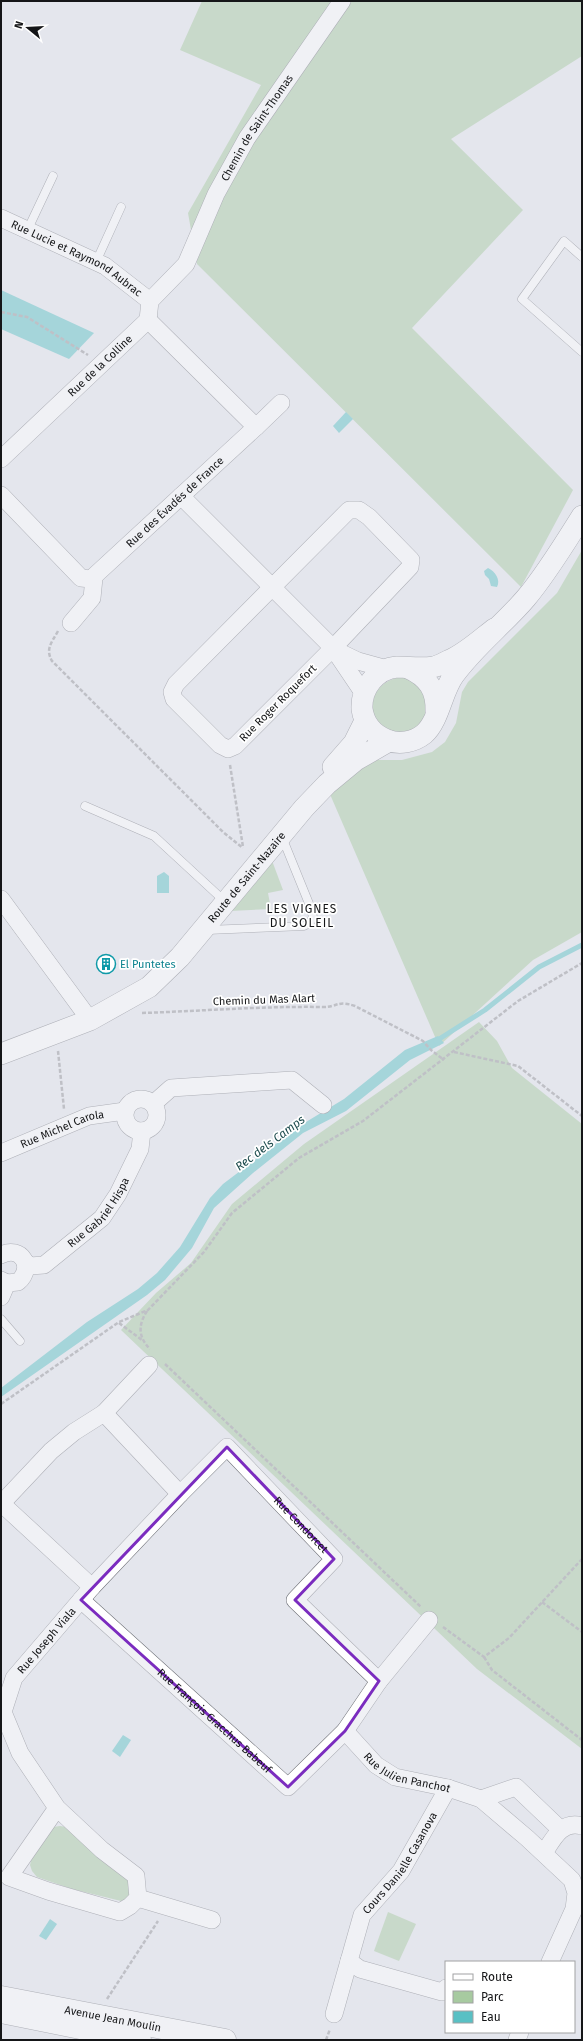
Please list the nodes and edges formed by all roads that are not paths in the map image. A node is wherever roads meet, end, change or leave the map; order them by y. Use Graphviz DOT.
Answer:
graph roads {
  1 [pos="342,1"];
  2 [pos="53,176"];
  3 [pos="121,207"];
  4 [pos="1,218"];
  5 [pos="27,230"];
  6 [pos="582,257"];
  7 [pos="96,262"];
  8 [pos="150,302"];
  9 [pos="148,320"];
  10 [pos="582,352"];
  11 [pos="281,402"];
  12 [pos="256,427"];
  13 [pos="1,459"];
  14 [pos="1,494"];
  15 [pos="181,496"];
  16 [pos="582,516"];
  17 [pos="94,578"];
  18 [pos="270,587"];
  19 [pos="71,623"];
  20 [pos="494,629"];
  21 [pos="332,648"];
  22 [pos="408,668"];
  23 [pos="387,669"];
  24 [pos="364,694"];
  25 [pos="436,712"];
  26 [pos="365,721"];
  27 [pos="389,741"];
  28 [pos="85,806"];
  29 [pos="282,834"];
  30 [pos="219,896"];
  31 [pos="1,898"];
  32 [pos="202,930"];
  33 [pos="97,1017"];
  34 [pos="1,1054"];
  35 [pos="153,1104"];
  36 [pos="323,1105"];
  37 [pos="125,1111"];
  38 [pos="142,1131"];
  39 [pos="1,1153"];
  40 [pos="3,1249"];
  41 [pos="25,1262"];
  42 [pos="3,1287"];
  43 [pos="1,1319"];
  44 [pos="20,1341"];
  45 [pos="155,1360"];
  46 [pos="104,1413"];
  47 [pos="180,1494"];
  48 [pos="1,1503"];
  49 [pos="130,1549"];
  50 [pos="92,1587"];
  51 [pos="81,1600"];
  52 [pos="432,1620"];
  53 [pos="379,1681"];
  54 [pos="345,1731"];
  55 [pos="448,1788"];
  56 [pos="481,1799"];
  57 [pos="58,1808"];
  58 [pos="582,1826"];
  59 [pos="560,1830"];
  60 [pos="544,1853"];
  61 [pos="4,1879"];
  62 [pos="138,1898"];
  63 [pos="212,1920"];
  64 [pos="349,1961"];
  65 [pos="550,1961"];
  66 [pos="445,1989"];
  67 [pos="1,1997"];
  68 [pos="1,2012"];
  69 [pos="334,2014"];
  70 [pos="140,2040"];
  71 [pos="225,2040"];
  1 -- 8 [label="street, Chemin de Saint-Thomas"];
  2 -- 5 [label="lane"];
  3 -- 7 [label="lane"];
  4 -- 5 [label="street, Rue Lucie et Raymond Aubrac"];
  5 -- 7 [label="street, Rue Lucie et Raymond Aubrac"];
  6 -- 10 [label="lane"];
  7 -- 8 [label="street, Rue Lucie et Raymond Aubrac"];
  8 -- 9 [label="street"];
  9 -- 12 [label="street"];
  9 -- 13 [label="street, Rue de la Colline"];
  11 -- 12 [label="street, Rue des Évadés de France"];
  12 -- 15 [label="street, Rue des Évadés de France"];
  14 -- 17 [label="street"];
  15 -- 17 [label="street, Rue des Évadés de France"];
  15 -- 18 [label="street"];
  16 -- 20 [label="street"];
  17 -- 19 [label="street"];
  18 -- 21 [label="street"];
  18 -- 21 [label="street, Rue Roger Roquefort"];
  18 -- 21 [label="street, Rue Roger Roquefort"];
  20 -- 22 [label="street"];
  20 -- 25 [label="street"];
  21 -- 23 [label="street"];
  21 -- 24 [label="street"];
  22 -- 23 [label="street"];
  22 -- 25 [label="street"];
  23 -- 24 [label="street"];
  24 -- 26 [label="street"];
  25 -- 27 [label="street"];
  26 -- 27 [label="street"];
  26 -- 30 [label="street, Route de Saint-Nazaire"];
  27 -- 29 [label="street, Route de Saint-Nazaire"];
  28 -- 30 [label="lane"];
  29 -- 32 [label="street, Route de Saint-Nazaire"];
  29 -- 32 [label="lane"];
  30 -- 33 [label="street, Route de Saint-Nazaire"];
  31 -- 33 [label="street"];
  32 -- 33 [label="street, Route de Saint-Nazaire"];
  33 -- 34 [label="street, Route de Saint-Nazaire"];
  35 -- 36 [label="street"];
  35 -- 37 [label="street"];
  35 -- 38 [label="street"];
  37 -- 38 [label="street"];
  37 -- 39 [label="street, Rue Michel Carola"];
  38 -- 41 [label="street, Rue Gabriel Hispa"];
  40 -- 41 [label="street"];
  41 -- 42 [label="street"];
  43 -- 44 [label="lane"];
  45 -- 46 [label="street"];
  46 -- 47 [label="street"];
  46 -- 48 [label="street"];
  47 -- 49 [label="street, Rue Condorcet"];
  47 -- 53 [label="street, Rue Condorcet"];
  48 -- 50 [label="street"];
  49 -- 50 [label="street, Rue Joseph Viala"];
  50 -- 51 [label="street, Rue Joseph Viala"];
  51 -- 54 [label="street, Rue François Gracchus Babeuf"];
  51 -- 57 [label="street, Rue Joseph Viala"];
  52 -- 53 [label="street"];
  53 -- 54 [label="street"];
  54 -- 55 [label="street, Rue Julien Panchot"];
  55 -- 56 [label="street, Rue Julien Panchot"];
  55 -- 64 [label="street, Cours Danielle Casanova"];
  56 -- 59 [label="street"];
  56 -- 60 [label="street, Rue Julien Panchot"];
  57 -- 61 [label="street"];
  57 -- 62 [label="street, Rue Joseph Viala"];
  58 -- 59 [label="street"];
  59 -- 60 [label="street"];
  60 -- 65 [label="street, Rue Julien Panchot"];
  61 -- 62 [label="street"];
  62 -- 63 [label="street"];
  64 -- 66 [label="street"];
  64 -- 69 [label="street, Cours Danielle Casanova"];
  67 -- 71 [label="main road, Avenue Jean Moulin"];
  68 -- 70 [label="main road, Avenue Jean Moulin"];
}
